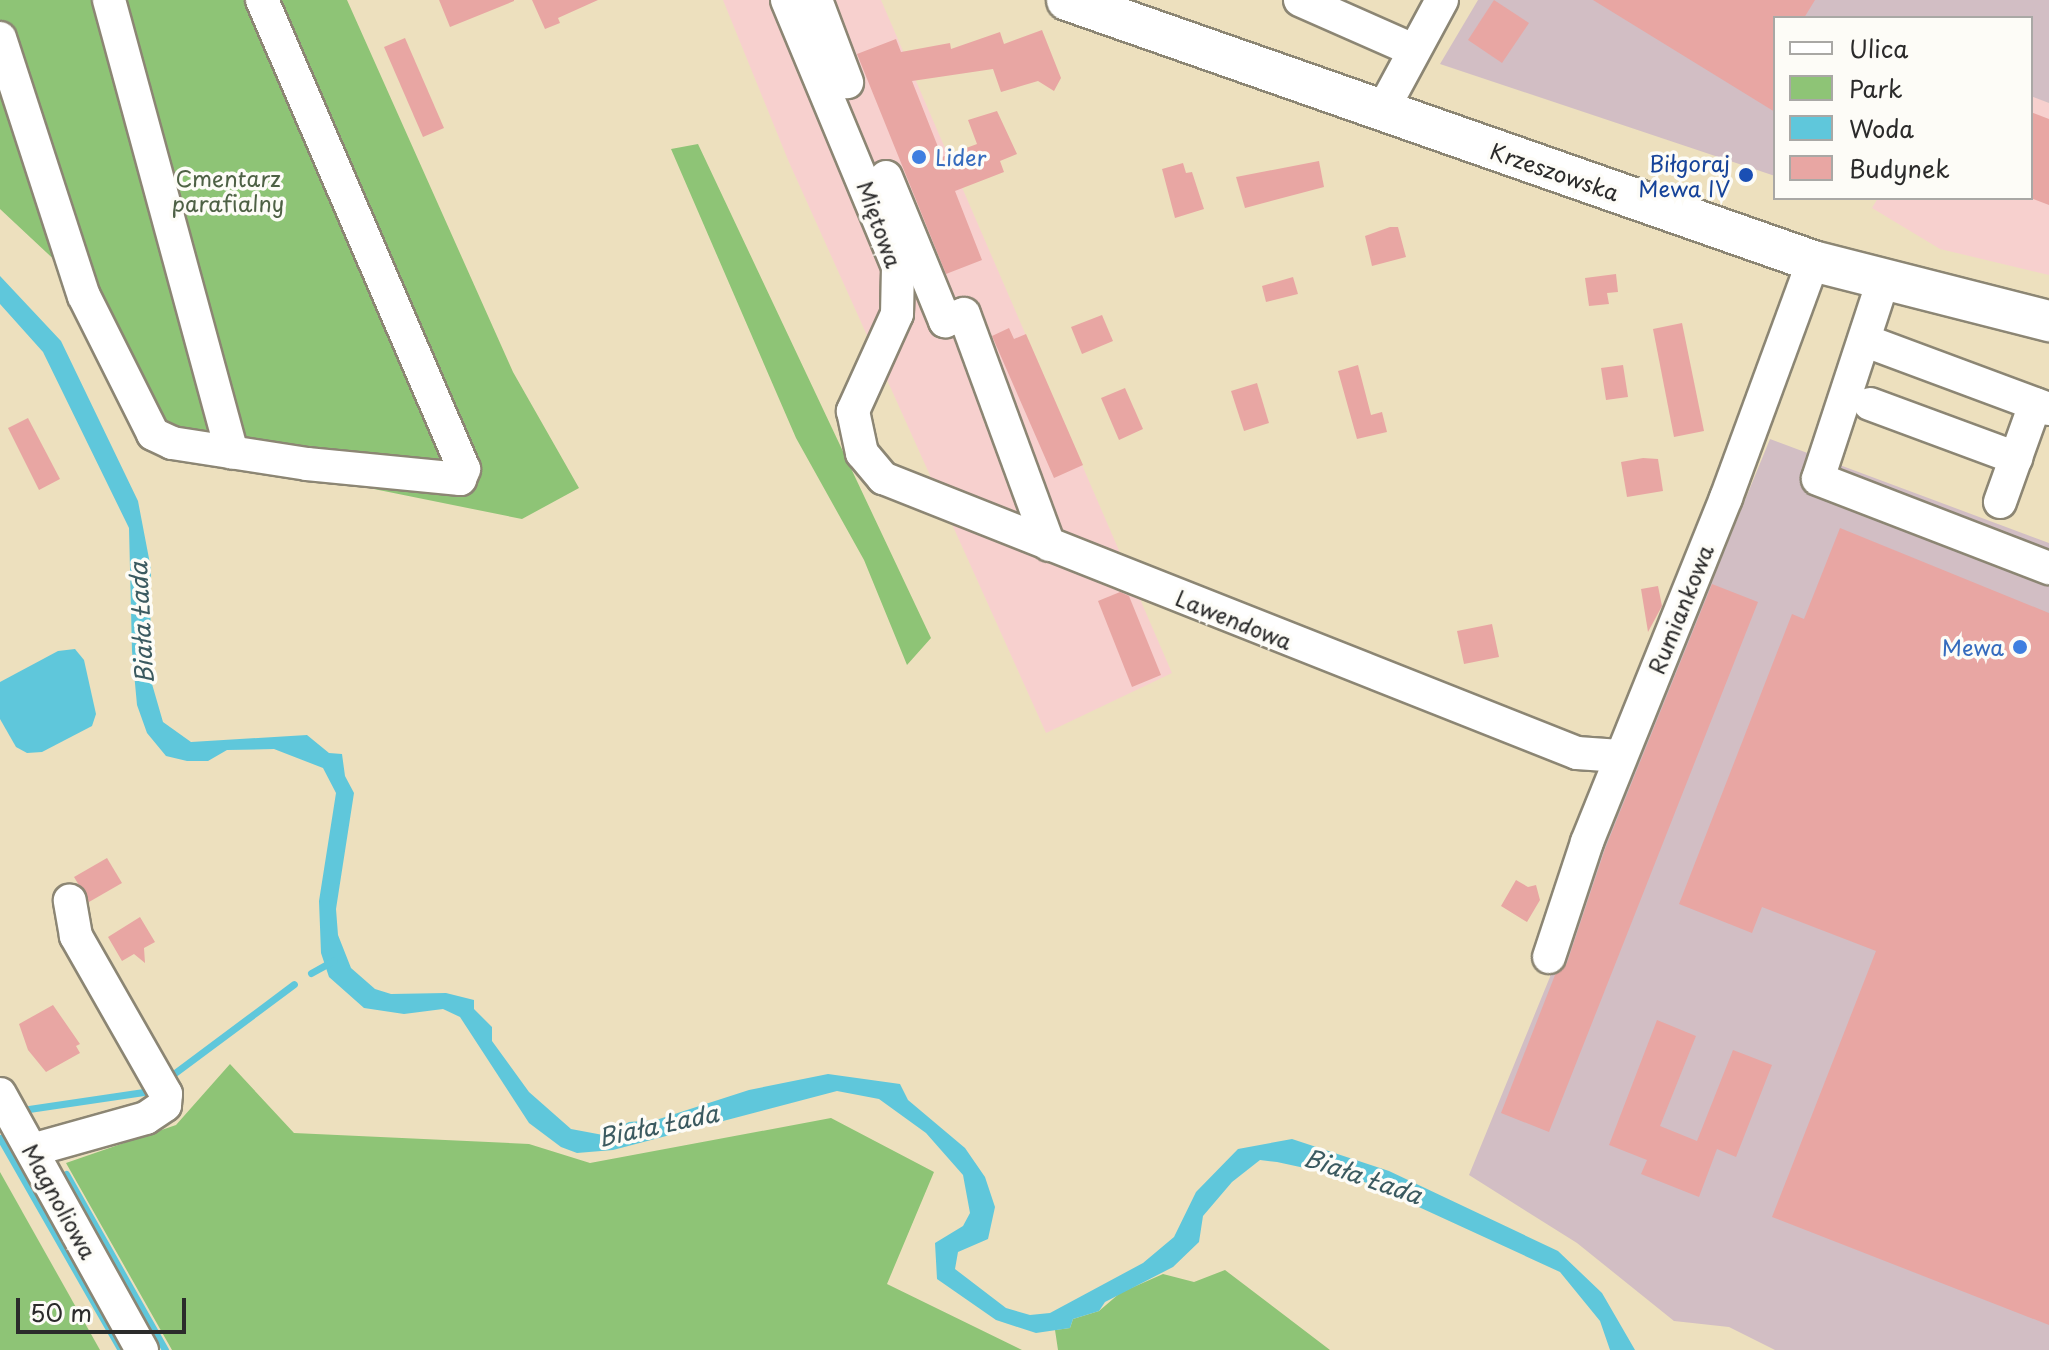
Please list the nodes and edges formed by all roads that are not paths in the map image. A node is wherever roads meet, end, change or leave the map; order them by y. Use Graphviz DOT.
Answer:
graph roads {
  1 [pos="109,0"];
  2 [pos="262,0"];
  3 [pos="787,0"];
  4 [pos="816,0"];
  5 [pos="1067,0"];
  6 [pos="1300,0"];
  7 [pos="1442,0"];
  8 [pos="0,38"];
  9 [pos="1411,49"];
  10 [pos="1382,111"];
  11 [pos="1813,261"];
  12 [pos="1883,281"];
  13 [pos="2049,321"];
  14 [pos="1866,341"];
  15 [pos="1870,404"];
  16 [pos="2042,406"];
  17 [pos="232,453"];
  18 [pos="862,453"];
  19 [pos="2016,458"];
  20 [pos="2000,502"];
  21 [pos="1049,545"];
  22 [pos="2049,568"];
  23 [pos="1620,756"];
  24 [pos="70,901"];
  25 [pos="1549,957"];
  26 [pos="0,1094"];
  27 [pos="32,1150"];
  28 [pos="142,1350"];
  1 -- 17 [label="street"];
  2 -- 17 [label="street"];
  3 -- 18 [label="street, Miętowa"];
  4 -- 21 [label="street"];
  5 -- 10 [label="main road, Krzeszowska"];
  6 -- 9 [label="street"];
  7 -- 9 [label="street"];
  8 -- 17 [label="street"];
  9 -- 10 [label="street"];
  10 -- 11 [label="main road, Krzeszowska"];
  11 -- 12 [label="main road, Krzeszowska"];
  11 -- 23 [label="street, Rumiankowa"];
  12 -- 13 [label="main road, Krzeszowska"];
  12 -- 14 [label="street"];
  14 -- 16 [label="street"];
  14 -- 22 [label="street"];
  15 -- 19 [label="street"];
  16 -- 19 [label="street"];
  18 -- 21 [label="street, Lawendowa"];
  19 -- 20 [label="street"];
  21 -- 23 [label="street, Lawendowa"];
  23 -- 25 [label="street, Rumiankowa"];
  24 -- 27 [label="street"];
  26 -- 27 [label="street, Magnoliowa"];
  27 -- 28 [label="street, Magnoliowa"];
}
